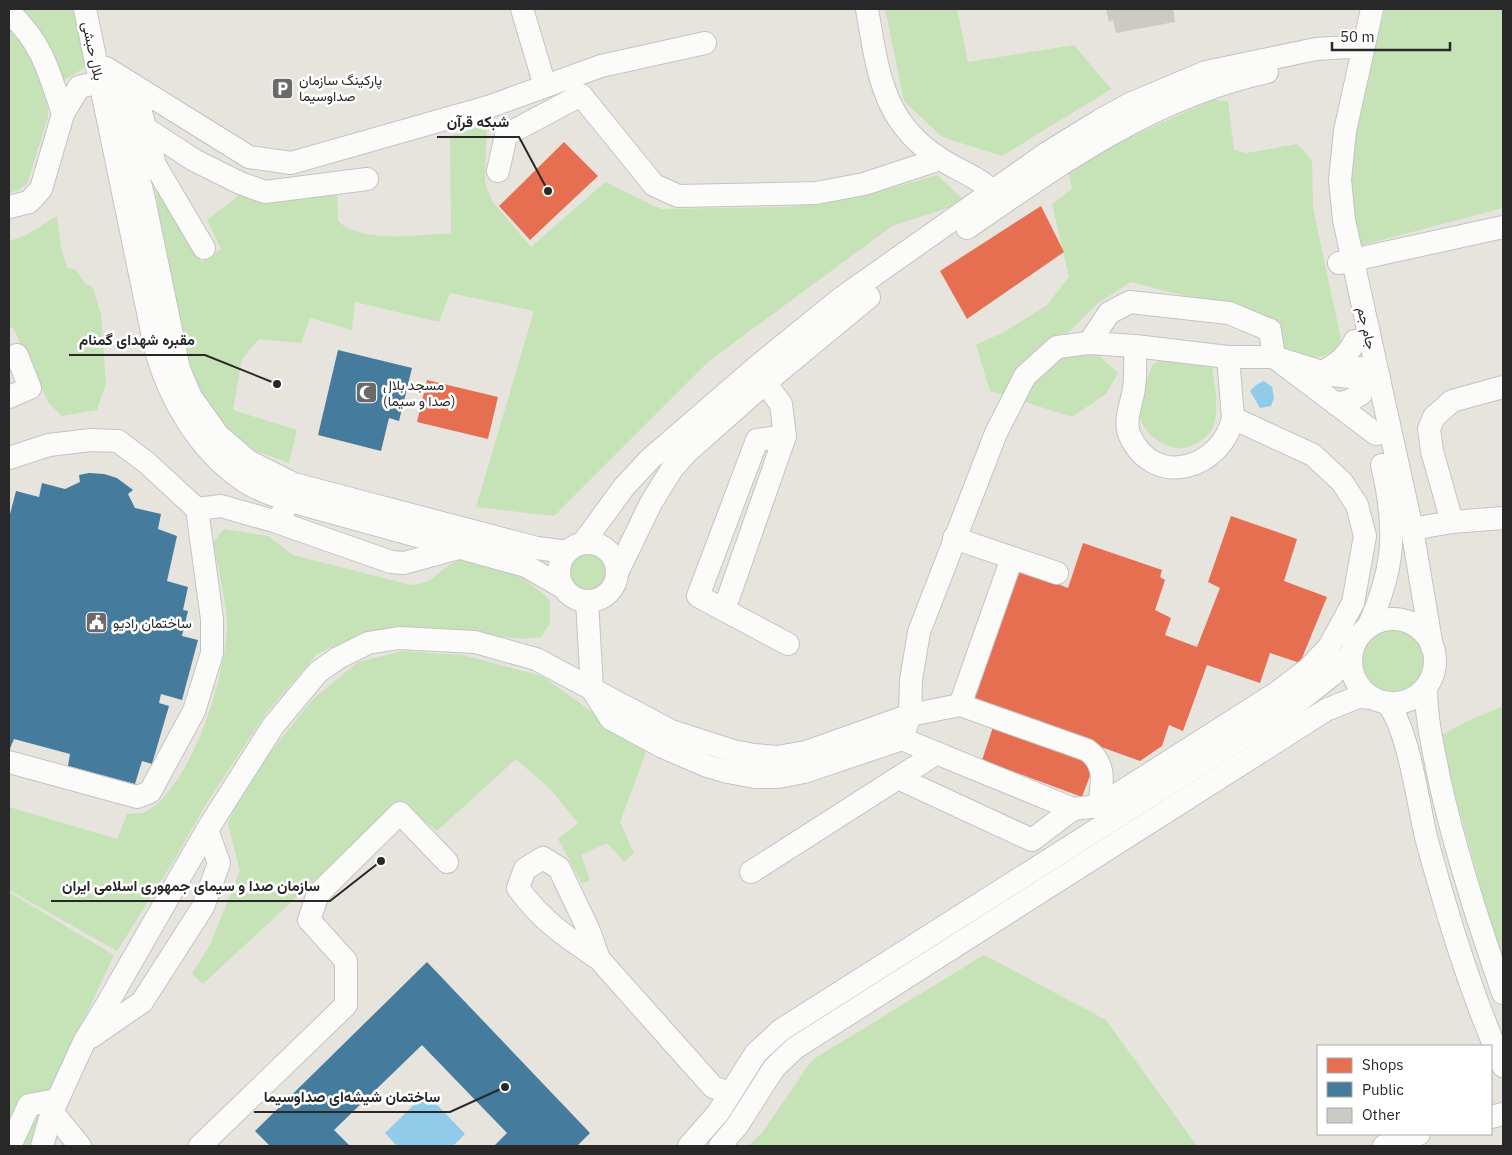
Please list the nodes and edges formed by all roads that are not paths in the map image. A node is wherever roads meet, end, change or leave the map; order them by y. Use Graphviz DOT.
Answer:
graph roads {
  1 [pos="85,9"];
  2 [pos="96,9"];
  3 [pos="522,9"];
  4 [pos="867,9"];
  5 [pos="1358,9"];
  6 [pos="1372,9"];
  7 [pos="9,12"];
  8 [pos="705,44"];
  9 [pos="1355,54"];
  10 [pos="102,77"];
  11 [pos="134,86"];
  12 [pos="545,86"];
  13 [pos="63,114"];
  14 [pos="129,138"];
  15 [pos="940,159"];
  16 [pos="498,171"];
  17 [pos="367,179"];
  18 [pos="998,197"];
  19 [pos="9,207"];
  20 [pos="1503,226"];
  21 [pos="204,248"];
  22 [pos="1345,261"];
  23 [pos="1355,341"];
  24 [pos="1089,343"];
  25 [pos="1135,346"];
  26 [pos="11,353"];
  27 [pos="1228,357"];
  28 [pos="1274,357"];
  29 [pos="1322,372"];
  30 [pos="760,376"];
  31 [pos="1368,376"];
  32 [pos="1503,387"];
  33 [pos="9,397"];
  34 [pos="1336,404"];
  35 [pos="1233,418"];
  36 [pos="1376,434"];
  37 [pos="9,458"];
  38 [pos="1440,479"];
  39 [pos="1403,487"];
  40 [pos="292,493"];
  41 [pos="197,509"];
  42 [pos="1503,518"];
  43 [pos="277,522"];
  44 [pos="1452,522"];
  45 [pos="1412,529"];
  46 [pos="432,530"];
  47 [pos="954,538"];
  48 [pos="460,547"];
  49 [pos="575,548"];
  50 [pos="1012,558"];
  51 [pos="617,573"];
  52 [pos="1057,573"];
  53 [pos="564,588"];
  54 [pos="587,601"];
  55 [pos="1368,627"];
  56 [pos="788,644"];
  57 [pos="1432,647"];
  58 [pos="1352,652"];
  59 [pos="1426,688"];
  60 [pos="592,689"];
  61 [pos="1380,701"];
  62 [pos="960,705"];
  63 [pos="910,714"];
  64 [pos="667,739"];
  65 [pos="902,739"];
  66 [pos="936,753"];
  67 [pos="9,762"];
  68 [pos="898,778"];
  69 [pos="1073,809"];
  70 [pos="1105,813"];
  71 [pos="207,830"];
  72 [pos="1124,840"];
  73 [pos="447,862"];
  74 [pos="751,872"];
  75 [pos="599,959"];
  76 [pos="1503,993"];
  77 [pos="84,1042"];
  78 [pos="1503,1066"];
  79 [pos="732,1090"];
  80 [pos="752,1100"];
  81 [pos="55,1106"];
  82 [pos="1413,1139"];
  83 [pos="210,1143"];
  84 [pos="10,1146"];
  85 [pos="42,1146"];
  86 [pos="80,1146"];
  87 [pos="689,1146"];
  88 [pos="720,1146"];
  89 [pos="1384,1146"];
  1 -- 10 [label="lane, بلال حبشی"];
  2 -- 10 [label="lane"];
  3 -- 12 [label="lane"];
  4 -- 15 [label="lane"];
  5 -- 9 [label="lane, جام جم"];
  6 -- 9 [label="lane, جام جم"];
  7 -- 13 [label="lane"];
  8 -- 12 [label="lane"];
  9 -- 18 [label="lane"];
  9 -- 22 [label="lane, جام جم"];
  10 -- 11 [label="lane"];
  10 -- 13 [label="lane"];
  10 -- 14 [label="lane"];
  11 -- 12 [label="lane"];
  11 -- 14 [label="lane"];
  13 -- 19 [label="lane"];
  14 -- 17 [label="lane"];
  14 -- 21 [label="lane"];
  14 -- 40 [label="lane"];
  15 -- 16 [label="lane"];
  15 -- 18 [label="lane"];
  18 -- 30 [label="lane"];
  20 -- 22 [label="lane"];
  22 -- 23 [label="lane, جام جم"];
  22 -- 31 [label="lane, جام جم"];
  23 -- 29 [label="lane"];
  23 -- 31 [label="lane, جام جم"];
  24 -- 25 [label="lane"];
  24 -- 28 [label="lane"];
  24 -- 47 [label="lane"];
  25 -- 27 [label="lane"];
  25 -- 35 [label="lane"];
  26 -- 33 [label="lane"];
  27 -- 28 [label="lane"];
  27 -- 35 [label="lane"];
  28 -- 29 [label="lane"];
  28 -- 34 [label="lane"];
  29 -- 31 [label="lane"];
  30 -- 49 [label="lane"];
  30 -- 51 [label="lane"];
  30 -- 56 [label="lane"];
  31 -- 34 [label="lane"];
  31 -- 36 [label="lane, جام جم"];
  31 -- 39 [label="lane, جام جم"];
  32 -- 38 [label="lane"];
  34 -- 36 [label="lane"];
  35 -- 70 [label="lane"];
  36 -- 55 [label="lane, جام جم"];
  37 -- 41 [label="lane"];
  38 -- 39 [label="lane"];
  38 -- 44 [label="lane"];
  39 -- 45 [label="lane, جام جم"];
  40 -- 43 [label="lane"];
  40 -- 46 [label="lane"];
  41 -- 43 [label="lane"];
  41 -- 67 [label="lane"];
  42 -- 44 [label="lane"];
  43 -- 48 [label="lane"];
  44 -- 45 [label="lane"];
  45 -- 57 [label="lane, جام جم"];
  46 -- 48 [label="lane"];
  46 -- 49 [label="lane"];
  47 -- 50 [label="lane"];
  47 -- 63 [label="lane"];
  48 -- 53 [label="lane"];
  49 -- 51 [label="lane"];
  49 -- 53 [label="lane"];
  50 -- 52 [label="lane"];
  50 -- 62 [label="lane"];
  51 -- 54 [label="lane"];
  53 -- 54 [label="lane"];
  54 -- 60 [label="lane"];
  55 -- 57 [label="lane"];
  55 -- 58 [label="lane"];
  57 -- 59 [label="lane"];
  58 -- 61 [label="lane"];
  58 -- 70 [label="lane"];
  59 -- 61 [label="lane"];
  59 -- 76 [label="lane"];
  60 -- 64 [label="lane"];
  60 -- 71 [label="lane"];
  61 -- 72 [label="lane"];
  61 -- 78 [label="lane"];
  62 -- 63 [label="lane"];
  62 -- 70 [label="lane"];
  63 -- 64 [label="lane"];
  63 -- 65 [label="lane"];
  64 -- 65 [label="lane"];
  65 -- 66 [label="lane"];
  66 -- 68 [label="lane"];
  66 -- 69 [label="lane"];
  68 -- 69 [label="lane"];
  68 -- 74 [label="lane"];
  69 -- 70 [label="lane"];
  70 -- 72 [label="lane"];
  70 -- 79 [label="lane"];
  71 -- 77 [label="lane"];
  71 -- 77 [label="lane"];
  72 -- 80 [label="lane"];
  73 -- 83 [label="lane"];
  75 -- 79 [label="lane"];
  77 -- 81 [label="lane"];
  79 -- 80 [label="lane"];
  79 -- 87 [label="lane"];
  80 -- 88 [label="lane"];
  81 -- 84 [label="lane"];
  81 -- 85 [label="lane"];
  81 -- 86 [label="lane"];
  82 -- 89 [label="lane"];
}
